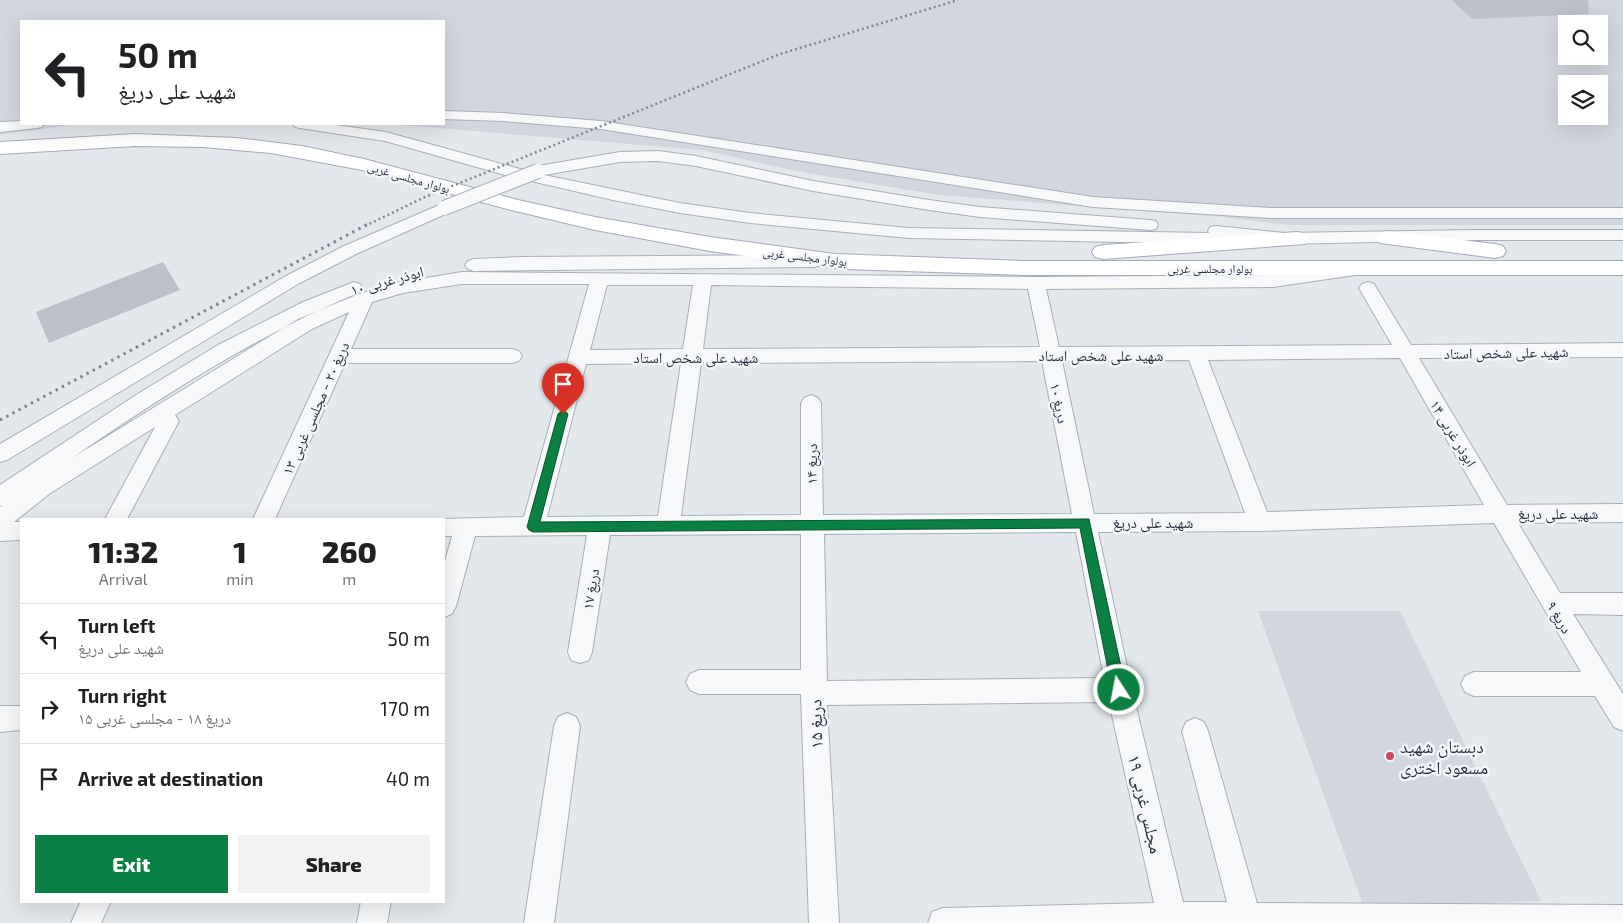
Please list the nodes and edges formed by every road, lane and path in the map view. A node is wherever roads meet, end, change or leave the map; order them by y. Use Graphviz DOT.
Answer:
graph roads {
  1 [pos="20,112"];
  2 [pos="0,114"];
  3 [pos="445,115"];
  4 [pos="27,125"];
  5 [pos="307,125"];
  6 [pos="0,128"];
  7 [pos="0,136"];
  8 [pos="0,148"];
  9 [pos="1623,213"];
  10 [pos="1623,236"];
  11 [pos="1388,238"];
  12 [pos="1298,239"];
  13 [pos="1495,251"];
  14 [pos="1103,252"];
  15 [pos="1623,252"];
  16 [pos="832,260"];
  17 [pos="1375,268"];
  18 [pos="1623,268"];
  19 [pos="599,278"];
  20 [pos="703,279"];
  21 [pos="1036,283"];
  22 [pos="1368,288"];
  23 [pos="365,298"];
  24 [pos="1622,351"];
  25 [pos="1407,353"];
  26 [pos="1196,354"];
  27 [pos="1050,355"];
  28 [pos="338,356"];
  29 [pos="512,356"];
  30 [pos="578,357"];
  31 [pos="692,357"];
  32 [pos="811,403"];
  33 [pos="168,421"];
  34 [pos="0,454"];
  35 [pos="0,497"];
  36 [pos="1623,513"];
  37 [pos="1502,514"];
  38 [pos="117,518"];
  39 [pos="264,518"];
  40 [pos="0,520"];
  41 [pos="1260,522"];
  42 [pos="1085,523"];
  43 [pos="811,525"];
  44 [pos="600,526"];
  45 [pos="668,526"];
  46 [pos="455,527"];
  47 [pos="533,527"];
  48 [pos="20,531"];
  49 [pos="0,532"];
  50 [pos="445,599"];
  51 [pos="1552,604"];
  52 [pos="1623,604"];
  53 [pos="580,652"];
  54 [pos="699,682"];
  55 [pos="1474,684"];
  56 [pos="1602,684"];
  57 [pos="814,688"];
  58 [pos="1119,690"];
  59 [pos="20,718"];
  60 [pos="1623,718"];
  61 [pos="0,719"];
  62 [pos="567,726"];
  63 [pos="1195,731"];
  64 [pos="95,903"];
  65 [pos="376,903"];
  66 [pos="1246,918"];
  67 [pos="1191,919"];
  68 [pos="1623,920"];
  69 [pos="86,923"];
  70 [pos="372,923"];
  71 [pos="539,923"];
  72 [pos="824,923"];
  73 [pos="943,923"];
  1 -- 2 [label="street"];
  3 -- 9 [label="street"];
  4 -- 6 [label="street"];
  5 -- 12 [label="street"];
  7 -- 14 [label="main road, بولوار مجلسی غربی"];
  8 -- 16 [label="main road, بولوار مجلسی غربی"];
  10 -- 11 [label="street"];
  11 -- 12 [label="street"];
  11 -- 13 [label="main road"];
  12 -- 14 [label="main road"];
  12 -- 34 [label="street, bridge"];
  13 -- 14 [label="main road, بولوار مجلسی غربی"];
  13 -- 15 [label="main road, بولوار مجلسی غربی"];
  16 -- 17 [label="main road, بولوار مجلسی غربی"];
  16 -- 35 [label="street, ابوذر غربی ۱۰"];
  17 -- 18 [label="main road, بولوار مجلسی غربی"];
  17 -- 21 [label="street"];
  19 -- 20 [label="street"];
  19 -- 23 [label="street"];
  19 -- 30 [label="street"];
  20 -- 21 [label="street"];
  20 -- 31 [label="street"];
  21 -- 27 [label="street, دریغ ۱۰"];
  22 -- 25 [label="street"];
  23 -- 28 [label="street, دریغ ۲۰ - مجلسی غربی ۱۳"];
  23 -- 40 [label="street"];
  24 -- 25 [label="street, شهید علی شخص استاد"];
  25 -- 26 [label="street, شهید علی شخص استاد"];
  25 -- 37 [label="street, ابوذر غربی ۱۴"];
  26 -- 27 [label="street, شهید علی شخص استاد"];
  26 -- 41 [label="street"];
  27 -- 31 [label="street, شهید علی شخص استاد"];
  27 -- 42 [label="street, دریغ ۱۰"];
  28 -- 29 [label="street"];
  28 -- 39 [label="street, دریغ ۲۰ - مجلسی غربی ۱۳"];
  30 -- 31 [label="street, شهید علی شخص استاد"];
  30 -- 47 [label="street"];
  31 -- 45 [label="street"];
  32 -- 43 [label="street, دریغ ۱۴"];
  33 -- 38 [label="street"];
  36 -- 37 [label="street, شهید علی دریغ"];
  37 -- 41 [label="street, شهید علی دریغ"];
  37 -- 51 [label="street, دریغ ۹"];
  41 -- 42 [label="street, شهید علی دریغ"];
  42 -- 43 [label="street, شهید علی دریغ"];
  42 -- 58 [label="street, دریغ ۱۰"];
  43 -- 45 [label="street, شهید علی دریغ"];
  43 -- 57 [label="street, دریغ ۱۵"];
  44 -- 45 [label="street, شهید علی دریغ"];
  44 -- 47 [label="street, شهید علی دریغ"];
  44 -- 53 [label="street, دریغ ۱۷"];
  46 -- 47 [label="street, شهید علی دریغ"];
  46 -- 50 [label="street"];
  48 -- 49 [label="street"];
  51 -- 52 [label="street"];
  51 -- 56 [label="street, دریغ ۹"];
  54 -- 57 [label="street"];
  55 -- 56 [label="street"];
  56 -- 60 [label="street, دریغ ۹"];
  57 -- 58 [label="street"];
  57 -- 72 [label="street, دریغ ۱۵"];
  58 -- 67 [label="street, مجلس غربی ۱۹"];
  59 -- 61 [label="street"];
  62 -- 71 [label="street"];
  63 -- 66 [label="street"];
  64 -- 69 [label="street"];
  65 -- 70 [label="street"];
  66 -- 67 [label="street"];
  66 -- 68 [label="street"];
  67 -- 73 [label="street"];
}
